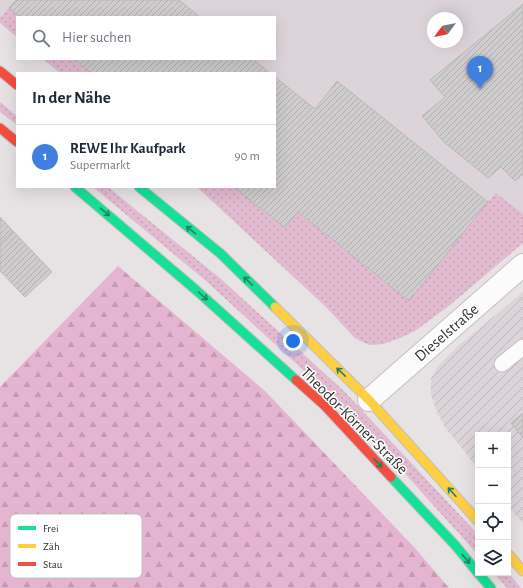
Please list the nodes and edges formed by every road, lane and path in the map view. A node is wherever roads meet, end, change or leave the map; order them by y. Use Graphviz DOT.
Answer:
graph roads {
  1 [pos="0,71"];
  2 [pos="16,84"];
  3 [pos="0,128"];
  4 [pos="16,141"];
  5 [pos="76,188"];
  6 [pos="140,188"];
  7 [pos="523,265"];
  8 [pos="523,347"];
  9 [pos="502,364"];
  10 [pos="369,400"];
  11 [pos="475,518"];
  12 [pos="511,557"];
  13 [pos="475,569"];
  14 [pos="523,571"];
  15 [pos="481,576"];
  16 [pos="491,588"];
  1 -- 2 [label="main road"];
  3 -- 4 [label="main road"];
  5 -- 13 [label="main road, Theodor-Körner-Straße, one-way"];
  10 -- 6 [label="main road, Theodor-Körner-Straße, one-way"];
  7 -- 10 [label="street, Dieselstraße"];
  8 -- 9 [label="lane"];
  11 -- 10 [label="main road, Theodor-Körner-Straße, one-way"];
  12 -- 14 [label="main road"];
  15 -- 16 [label="main road, Theodor-Körner-Straße"];
}
